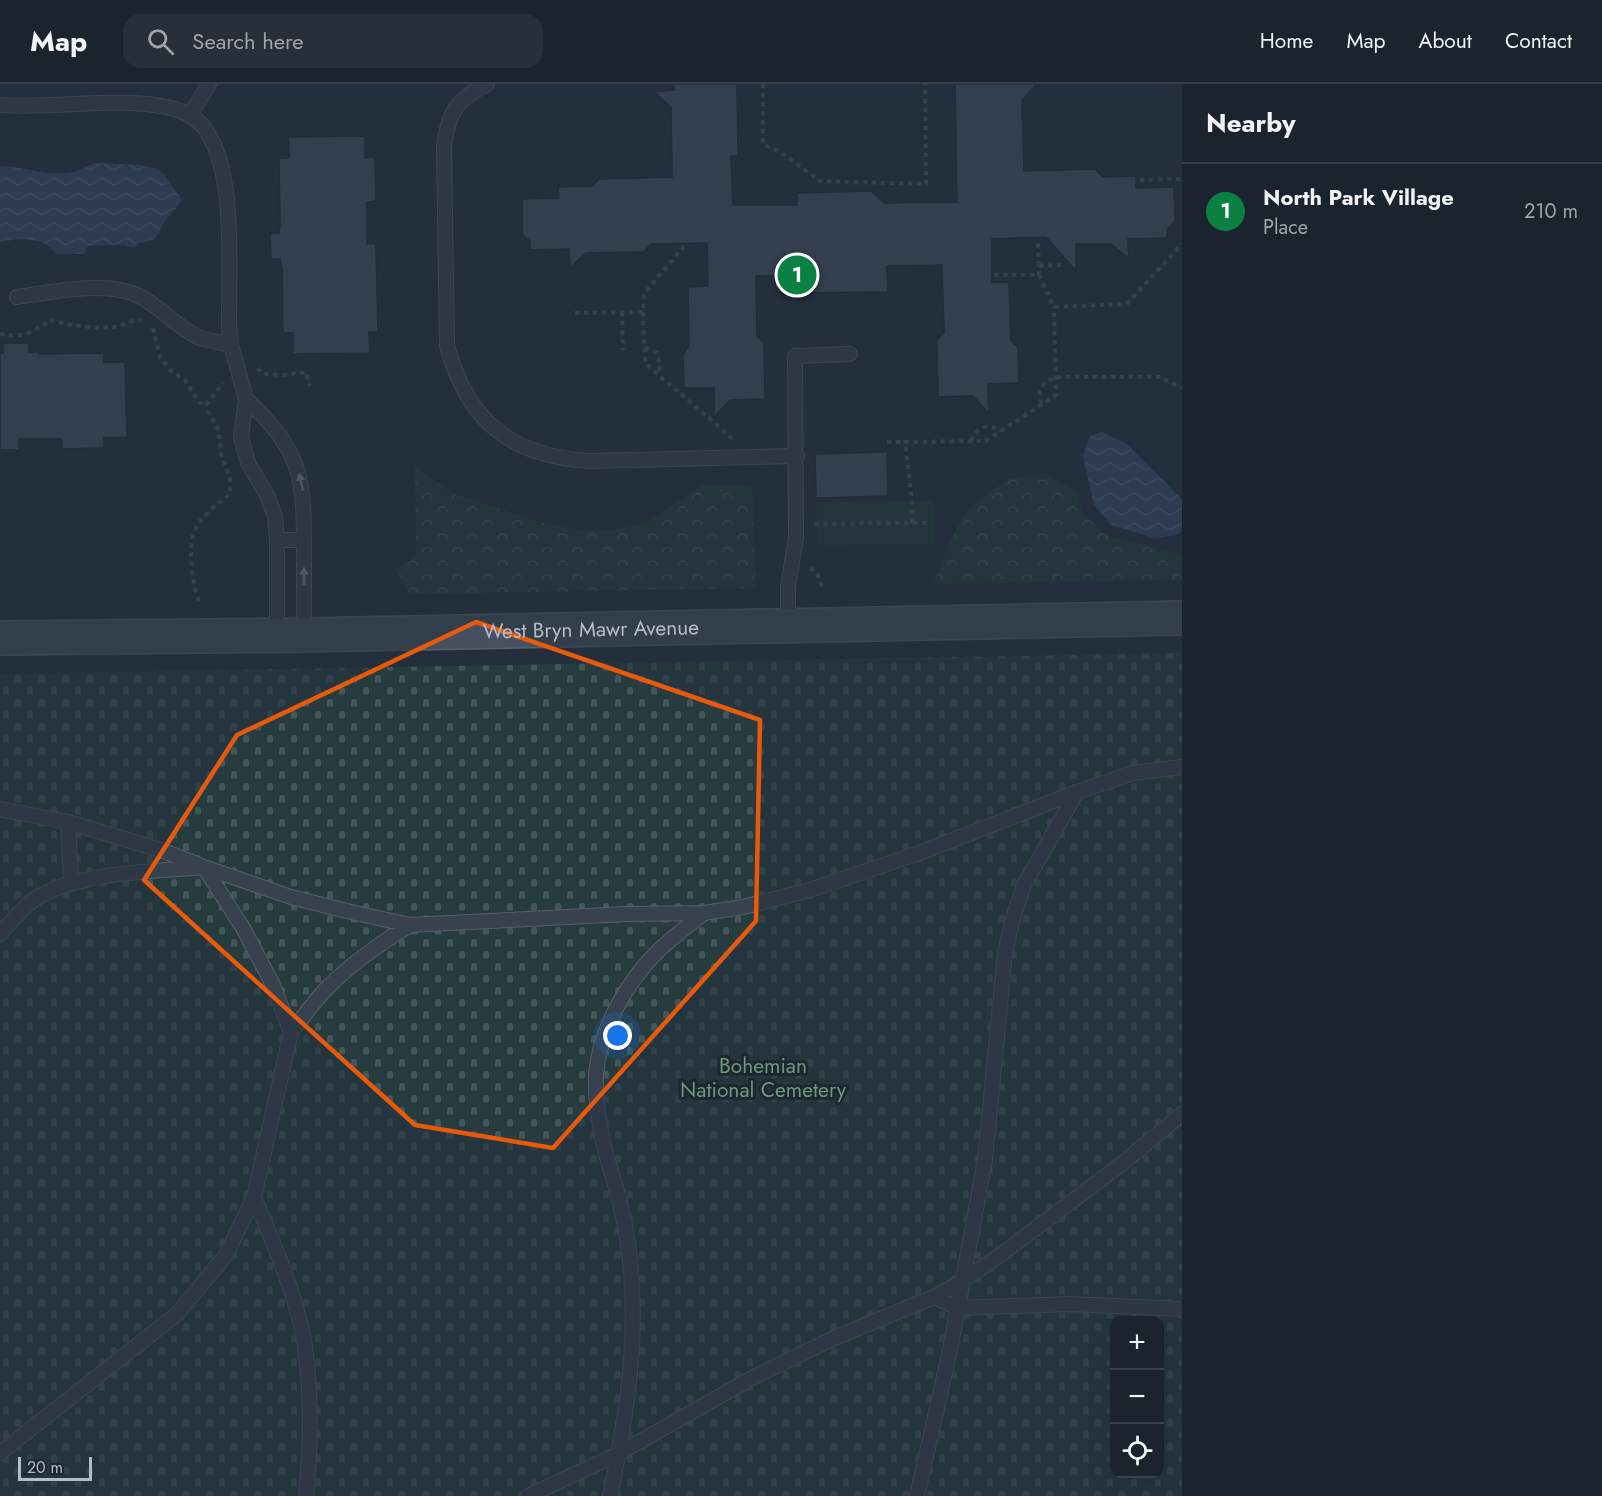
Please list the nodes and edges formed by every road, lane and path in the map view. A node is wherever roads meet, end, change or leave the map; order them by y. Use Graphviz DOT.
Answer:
graph roads {
  1 [pos="209,84"];
  2 [pos="486,84"];
  3 [pos="763,84"];
  4 [pos="925,84"];
  5 [pos="0,105"];
  6 [pos="190,115"];
  7 [pos="1182,179"];
  8 [pos="1140,180"];
  9 [pos="1038,239"];
  10 [pos="686,244"];
  11 [pos="1182,244"];
  12 [pos="1062,265"];
  13 [pos="1039,266"];
  14 [pos="994,275"];
  15 [pos="1039,275"];
  16 [pos="17,297"];
  17 [pos="1054,307"];
  18 [pos="622,312"];
  19 [pos="643,312"];
  20 [pos="575,313"];
  21 [pos="148,320"];
  22 [pos="151,325"];
  23 [pos="0,334"];
  24 [pos="231,345"];
  25 [pos="644,346"];
  26 [pos="623,350"];
  27 [pos="850,354"];
  28 [pos="239,375"];
  29 [pos="659,375"];
  30 [pos="1056,377"];
  31 [pos="310,386"];
  32 [pos="1182,388"];
  33 [pos="246,399"];
  34 [pos="1041,405"];
  35 [pos="205,406"];
  36 [pos="1001,431"];
  37 [pos="971,441"];
  38 [pos="887,442"];
  39 [pos="905,442"];
  40 [pos="797,456"];
  41 [pos="755,458"];
  42 [pos="912,523"];
  43 [pos="930,523"];
  44 [pos="796,525"];
  45 [pos="277,540"];
  46 [pos="304,540"];
  47 [pos="199,601"];
  48 [pos="1182,618"];
  49 [pos="788,626"];
  50 [pos="291,635"];
  51 [pos="0,638"];
  52 [pos="1182,767"];
  53 [pos="1077,792"];
  54 [pos="0,809"];
  55 [pos="68,822"];
  56 [pos="204,867"];
  57 [pos="71,883"];
  58 [pos="704,913"];
  59 [pos="410,924"];
  60 [pos="0,934"];
  61 [pos="291,1032"];
  62 [pos="1182,1114"];
  63 [pos="254,1197"];
  64 [pos="961,1282"];
  65 [pos="934,1297"];
  66 [pos="958,1308"];
  67 [pos="1182,1309"];
  68 [pos="0,1453"];
  69 [pos="618,1454"];
  70 [pos="306,1496"];
  71 [pos="528,1496"];
  72 [pos="610,1496"];
  73 [pos="917,1496"];
  1 -- 6 [label="lane"];
  2 -- 41 [label="lane"];
  3 -- 4 [label="path"];
  5 -- 6 [label="lane"];
  6 -- 24 [label="lane"];
  7 -- 8 [label="path"];
  9 -- 13 [label="path"];
  10 -- 19 [label="path"];
  11 -- 17 [label="path"];
  12 -- 13 [label="path"];
  13 -- 15 [label="path"];
  14 -- 15 [label="path"];
  15 -- 17 [label="path"];
  16 -- 24 [label="lane"];
  17 -- 30 [label="path"];
  18 -- 19 [label="path"];
  18 -- 20 [label="path"];
  18 -- 26 [label="path"];
  19 -- 25 [label="path"];
  21 -- 23 [label="path"];
  22 -- 35 [label="path"];
  24 -- 28 [label="lane"];
  25 -- 29 [label="path"];
  25 -- 29 [label="path"];
  27 -- 40 [label="lane"];
  28 -- 31 [label="path"];
  28 -- 33 [label="lane"];
  28 -- 35 [label="path"];
  29 -- 41 [label="path"];
  30 -- 32 [label="path"];
  30 -- 34 [label="path"];
  30 -- 34 [label="path"];
  33 -- 45 [label="lane"];
  46 -- 33 [label="lane, one-way"];
  34 -- 36 [label="path"];
  35 -- 47 [label="path"];
  36 -- 37 [label="path"];
  36 -- 37 [label="path"];
  37 -- 39 [label="path"];
  38 -- 39 [label="path"];
  39 -- 42 [label="path"];
  40 -- 41 [label="lane"];
  40 -- 44 [label="lane"];
  42 -- 43 [label="path"];
  42 -- 44 [label="path"];
  44 -- 49 [label="lane"];
  45 -- 46 [label="lane"];
  45 -- 50 [label="lane"];
  50 -- 46 [label="lane, one-way"];
  48 -- 49 [label="street, West Bryn Mawr Avenue"];
  49 -- 50 [label="street, West Bryn Mawr Avenue"];
  50 -- 51 [label="street, West Bryn Mawr Avenue"];
  52 -- 53 [label="lane"];
  53 -- 58 [label="lane"];
  53 -- 64 [label="lane"];
  54 -- 55 [label="lane"];
  55 -- 56 [label="lane"];
  55 -- 57 [label="lane"];
  56 -- 57 [label="lane"];
  56 -- 59 [label="lane"];
  56 -- 61 [label="lane"];
  57 -- 60 [label="lane"];
  58 -- 59 [label="lane"];
  58 -- 69 [label="lane"];
  59 -- 61 [label="lane"];
  61 -- 63 [label="lane"];
  62 -- 64 [label="lane"];
  63 -- 68 [label="lane"];
  63 -- 70 [label="lane"];
  64 -- 65 [label="lane"];
  64 -- 66 [label="lane"];
  65 -- 66 [label="lane"];
  65 -- 69 [label="lane"];
  66 -- 67 [label="lane"];
  66 -- 73 [label="lane"];
  69 -- 71 [label="lane"];
  69 -- 72 [label="lane"];
}
